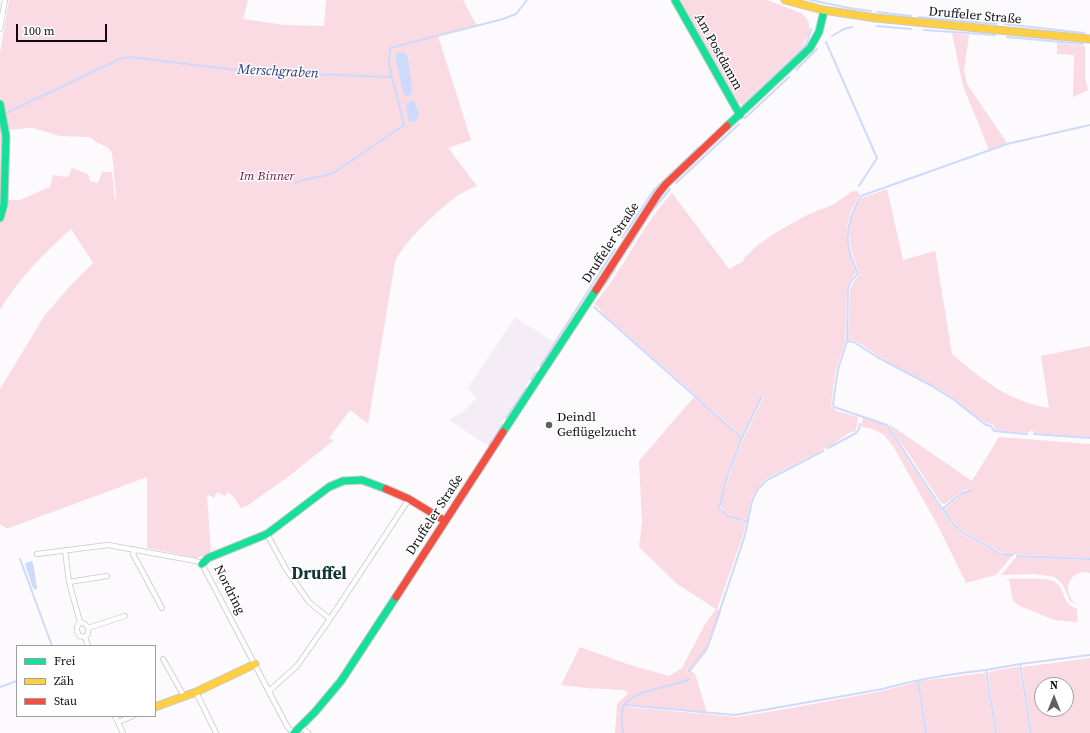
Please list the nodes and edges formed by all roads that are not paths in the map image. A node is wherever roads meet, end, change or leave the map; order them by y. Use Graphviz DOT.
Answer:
graph roads {
  1 [pos="4,0"];
  2 [pos="675,0"];
  3 [pos="785,0"];
  4 [pos="824,11"];
  5 [pos="1,13"];
  6 [pos="0,29"];
  7 [pos="1090,39"];
  8 [pos="0,104"];
  9 [pos="740,115"];
  10 [pos="0,218"];
  11 [pos="409,499"];
  12 [pos="445,521"];
  13 [pos="267,534"];
  14 [pos="134,549"];
  15 [pos="65,550"];
  16 [pos="37,554"];
  17 [pos="202,564"];
  18 [pos="107,576"];
  19 [pos="69,582"];
  20 [pos="162,608"];
  21 [pos="125,616"];
  22 [pos="330,619"];
  23 [pos="80,622"];
  24 [pos="88,628"];
  25 [pos="85,637"];
  26 [pos="88,645"];
  27 [pos="162,659"];
  28 [pos="255,664"];
  29 [pos="269,691"];
  30 [pos="196,692"];
  31 [pos="184,696"];
  32 [pos="156,707"];
  33 [pos="116,717"];
  34 [pos="130,717"];
  35 [pos="118,722"];
  36 [pos="301,727"];
  37 [pos="123,733"];
  38 [pos="216,733"];
  39 [pos="293,733"];
  40 [pos="308,733"];
  1 -- 5 [label="street"];
  2 -- 9 [label="street, Am Postdamm"];
  3 -- 4 [label="street"];
  4 -- 7 [label="street, Druffeler Straße"];
  4 -- 9 [label="street, Druffeler Straße"];
  5 -- 6 [label="street"];
  8 -- 10 [label="street"];
  9 -- 12 [label="street, Druffeler Straße"];
  11 -- 12 [label="street, Nordring"];
  11 -- 13 [label="street, Nordring"];
  11 -- 22 [label="street"];
  12 -- 36 [label="street, Druffeler Straße"];
  13 -- 17 [label="street, Nordring"];
  13 -- 22 [label="street"];
  14 -- 15 [label="street"];
  14 -- 17 [label="street"];
  14 -- 20 [label="street"];
  15 -- 16 [label="street"];
  15 -- 19 [label="street"];
  17 -- 28 [label="street, Nordring"];
  18 -- 19 [label="street"];
  19 -- 23 [label="street"];
  21 -- 24 [label="street"];
  22 -- 29 [label="street"];
  23 -- 24 [label="street"];
  23 -- 25 [label="street"];
  24 -- 25 [label="street"];
  25 -- 26 [label="street"];
  27 -- 31 [label="street"];
  28 -- 29 [label="street, Nordring"];
  28 -- 30 [label="street"];
  29 -- 39 [label="street, Nordring"];
  30 -- 31 [label="street"];
  30 -- 38 [label="street"];
  31 -- 32 [label="street"];
  33 -- 35 [label="street"];
  34 -- 35 [label="street"];
  35 -- 37 [label="street"];
  36 -- 39 [label="street, Druffeler Straße"];
  36 -- 40 [label="street"];
}
